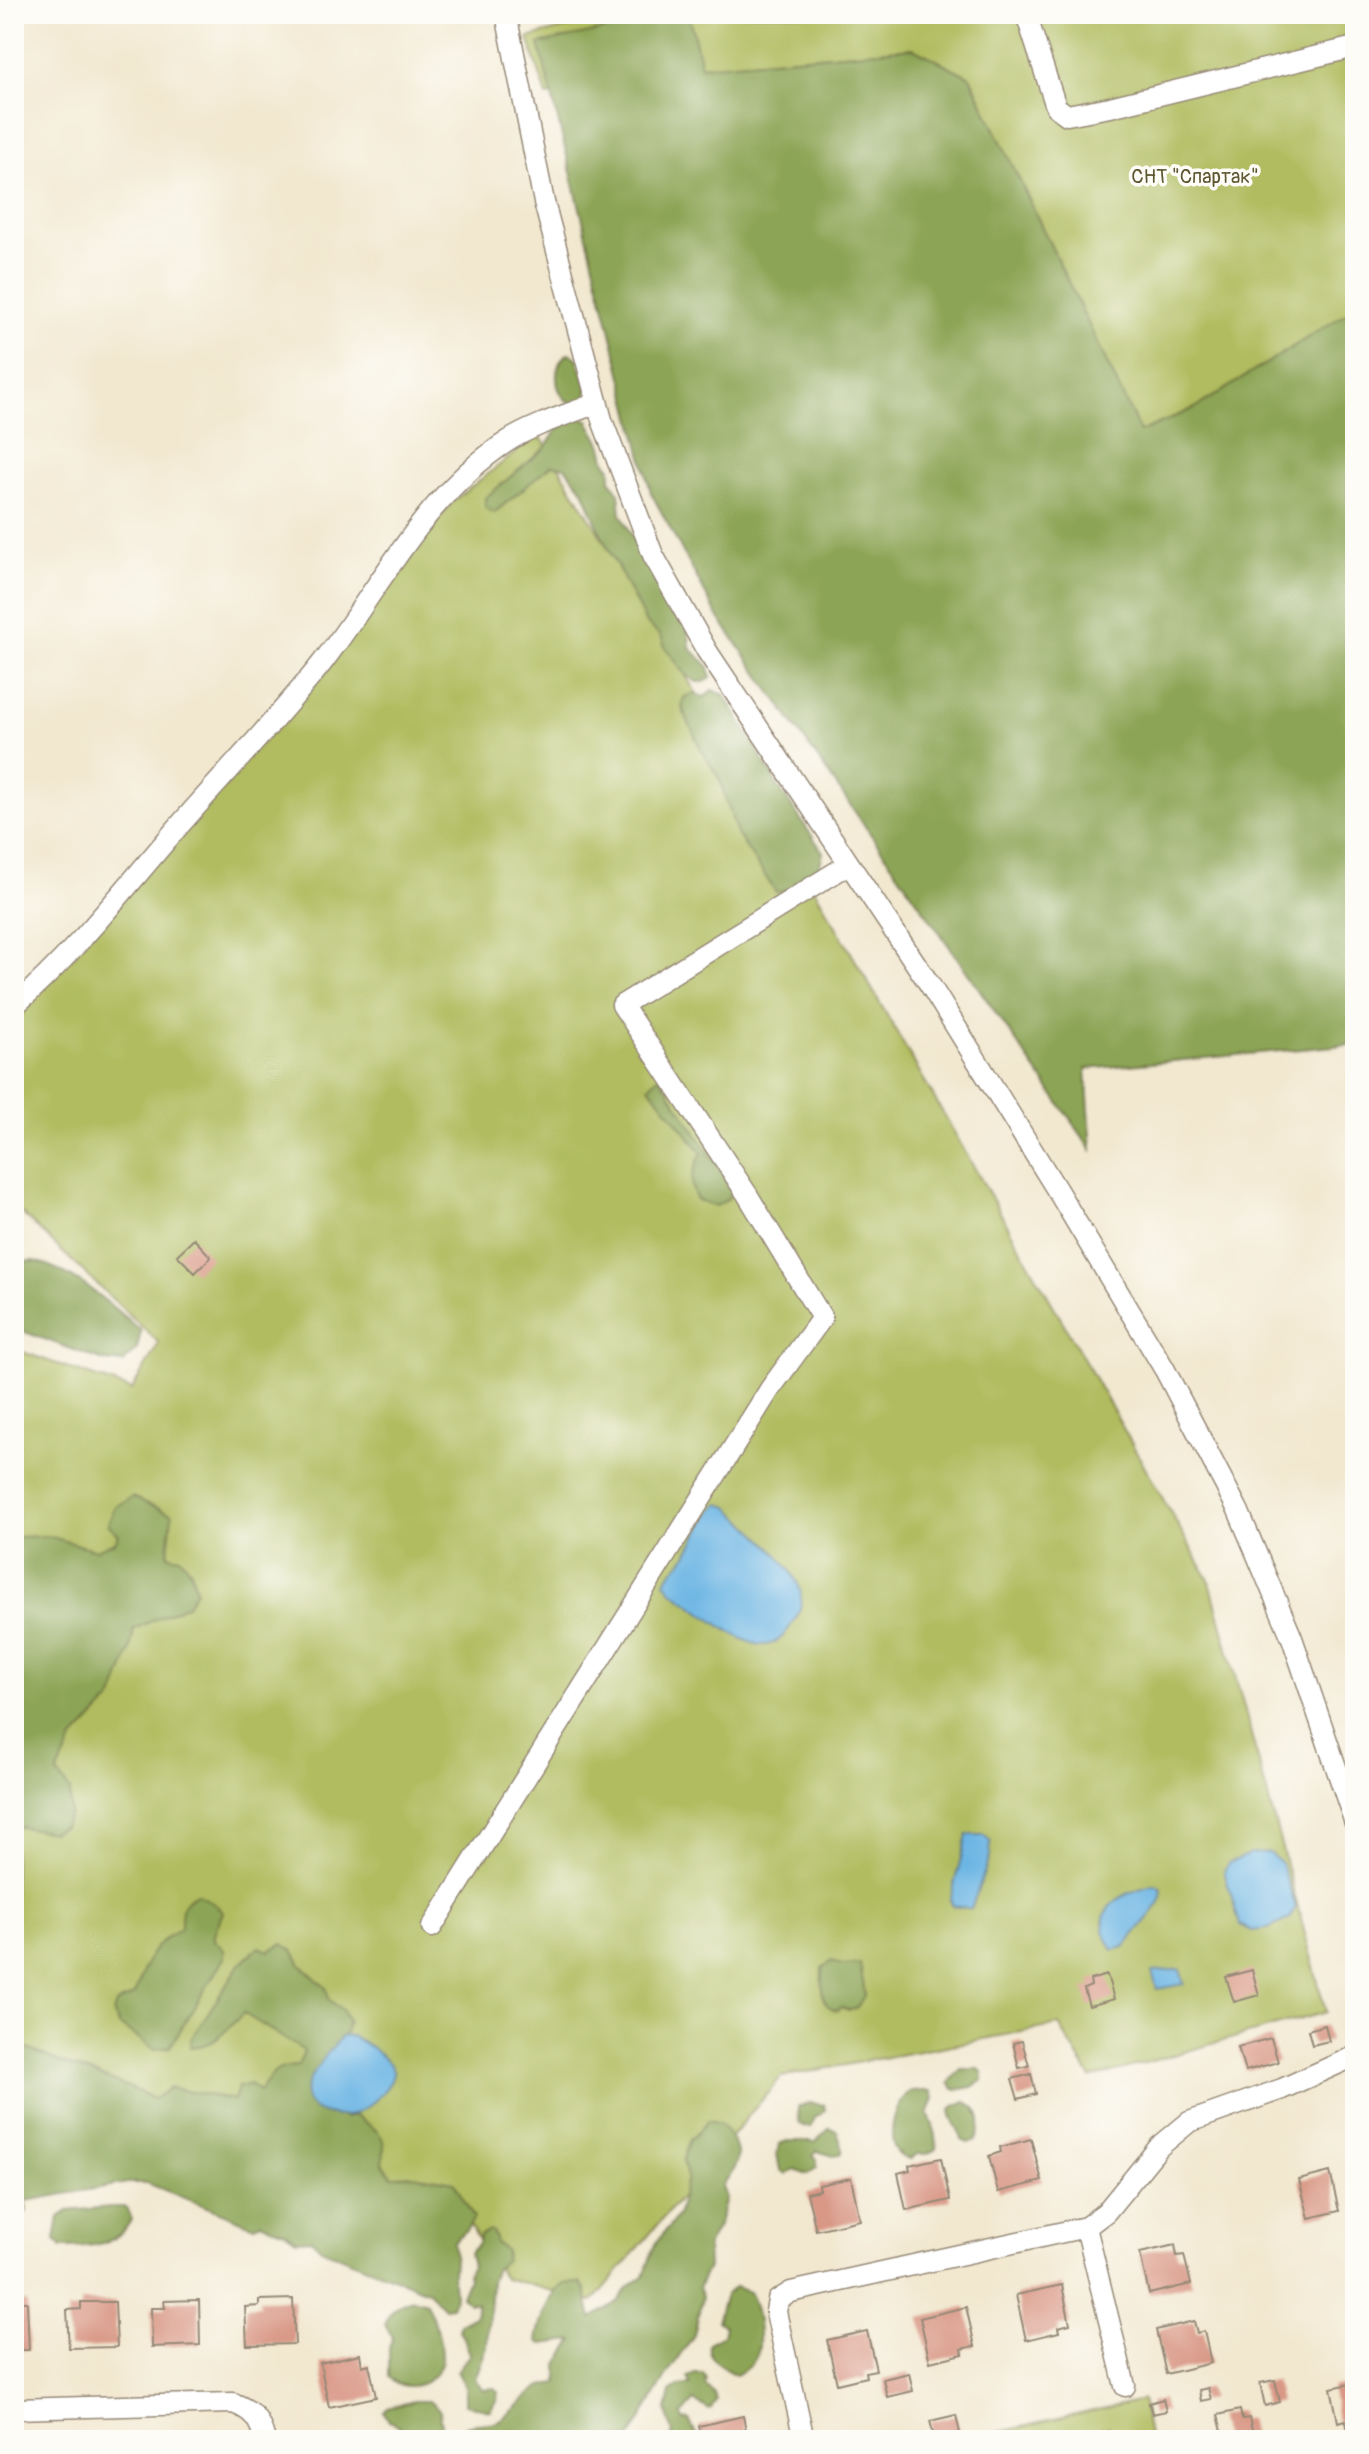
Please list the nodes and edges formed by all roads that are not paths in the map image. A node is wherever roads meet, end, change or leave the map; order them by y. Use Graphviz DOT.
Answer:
graph roads {
  1 [pos="506,14"];
  2 [pos="1026,14"];
  3 [pos="1355,47"];
  4 [pos="597,403"];
  5 [pos="849,864"];
  6 [pos="14,1006"];
  7 [pos="1355,1823"];
  8 [pos="432,1927"];
  9 [pos="1355,2056"];
  10 [pos="1086,2227"];
  11 [pos="1125,2386"];
  12 [pos="14,2409"];
  13 [pos="265,2440"];
  14 [pos="804,2440"];
  1 -- 4 [label="street"];
  2 -- 3 [label="street"];
  4 -- 5 [label="street"];
  4 -- 6 [label="street"];
  5 -- 7 [label="street"];
  5 -- 8 [label="street"];
  9 -- 10 [label="street"];
  10 -- 11 [label="street"];
  10 -- 14 [label="street"];
  12 -- 13 [label="street"];
}
